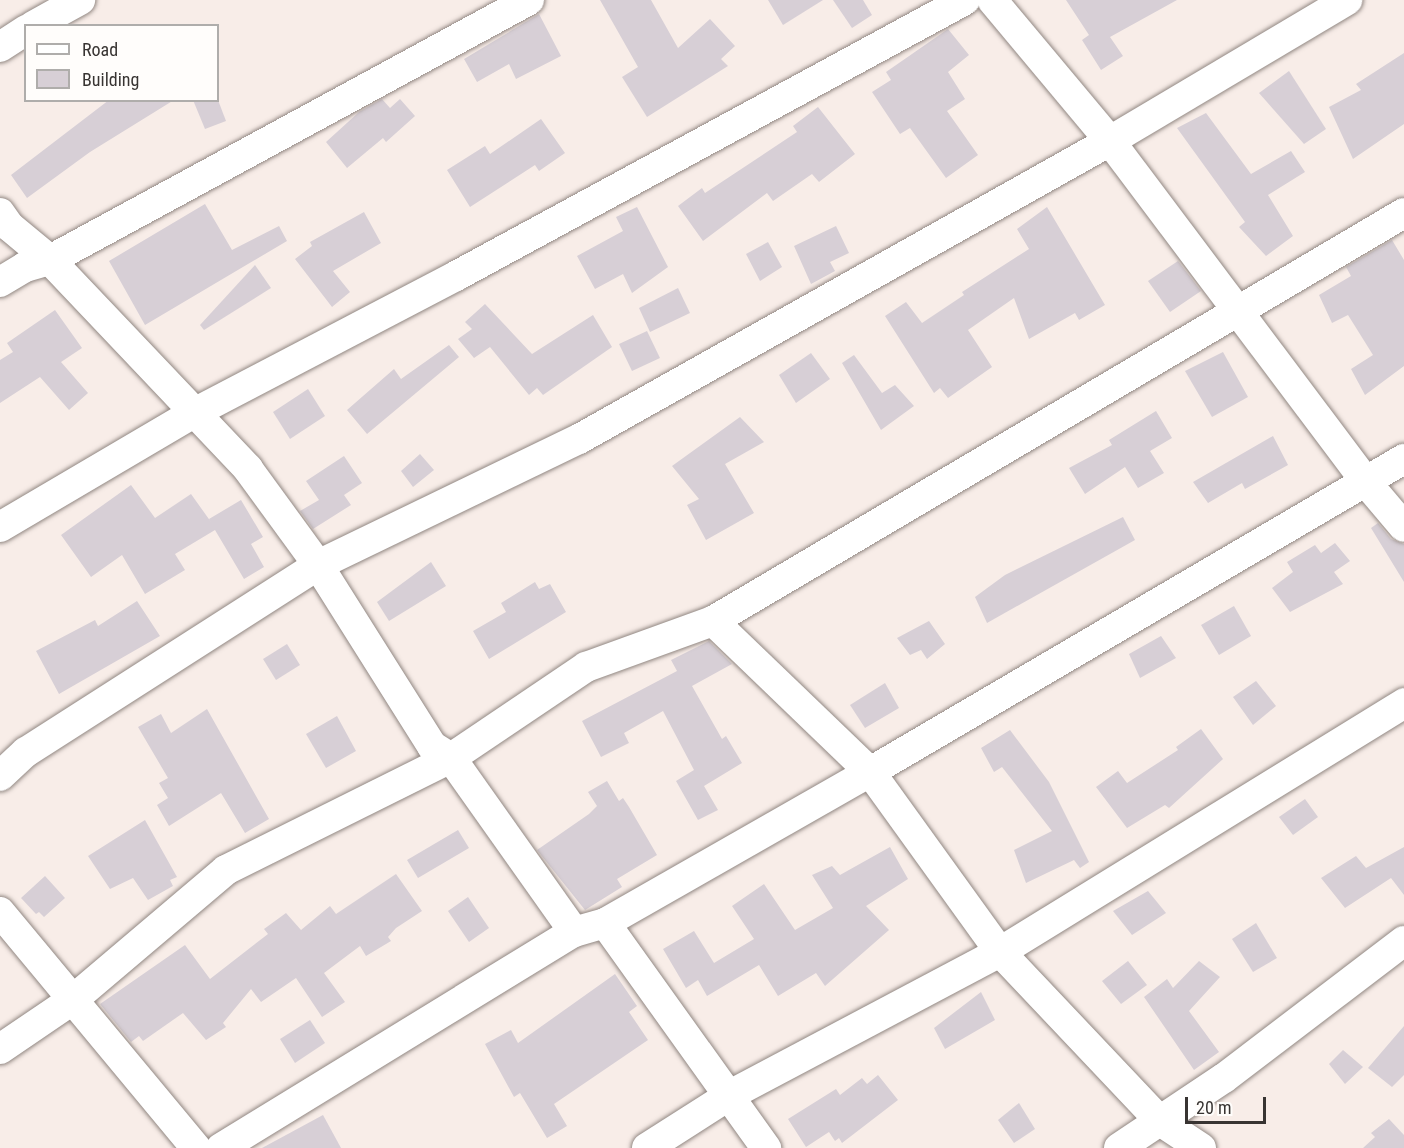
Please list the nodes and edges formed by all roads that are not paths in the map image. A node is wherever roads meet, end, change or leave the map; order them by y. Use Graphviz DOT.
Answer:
graph roads {
  1 [pos="80,0"];
  2 [pos="529,0"];
  3 [pos="965,0"];
  4 [pos="992,0"];
  5 [pos="1347,0"];
  6 [pos="37,24"];
  7 [pos="24,31"];
  8 [pos="0,47"];
  9 [pos="1110,141"];
  10 [pos="0,213"];
  11 [pos="1404,213"];
  12 [pos="50,260"];
  13 [pos="0,282"];
  14 [pos="1241,312"];
  15 [pos="192,414"];
  16 [pos="1404,459"];
  17 [pos="1365,481"];
  18 [pos="0,527"];
  19 [pos="1404,527"];
  20 [pos="318,565"];
  21 [pos="713,621"];
  22 [pos="1404,703"];
  23 [pos="451,758"];
  24 [pos="870,772"];
  25 [pos="0,776"];
  26 [pos="0,912"];
  27 [pos="605,922"];
  28 [pos="574,932"];
  29 [pos="1404,941"];
  30 [pos="1000,952"];
  31 [pos="75,998"];
  32 [pos="0,1049"];
  33 [pos="730,1095"];
  34 [pos="1160,1121"];
  35 [pos="196,1148"];
  36 [pos="221,1148"];
  37 [pos="647,1148"];
  38 [pos="766,1148"];
  39 [pos="1119,1148"];
  40 [pos="1202,1148"];
  1 -- 6 [label="street"];
  2 -- 12 [label="street"];
  3 -- 15 [label="street"];
  4 -- 9 [label="street"];
  5 -- 9 [label="street"];
  7 -- 8 [label="street"];
  9 -- 14 [label="street"];
  9 -- 20 [label="street"];
  10 -- 12 [label="street"];
  11 -- 14 [label="street"];
  12 -- 13 [label="street"];
  12 -- 15 [label="street"];
  14 -- 17 [label="street"];
  14 -- 21 [label="street"];
  15 -- 18 [label="street"];
  15 -- 20 [label="street"];
  16 -- 17 [label="street"];
  17 -- 19 [label="street"];
  17 -- 24 [label="street"];
  20 -- 23 [label="street"];
  20 -- 25 [label="street"];
  21 -- 23 [label="street"];
  21 -- 24 [label="street"];
  22 -- 30 [label="street"];
  23 -- 28 [label="street"];
  23 -- 31 [label="street"];
  24 -- 27 [label="street"];
  24 -- 30 [label="street"];
  26 -- 31 [label="street"];
  27 -- 28 [label="street"];
  27 -- 33 [label="street"];
  28 -- 36 [label="street"];
  29 -- 34 [label="street"];
  30 -- 33 [label="street"];
  30 -- 34 [label="street"];
  31 -- 32 [label="street"];
  31 -- 35 [label="street"];
  33 -- 37 [label="street"];
  33 -- 38 [label="street"];
  34 -- 39 [label="street"];
  34 -- 40 [label="street"];
}
